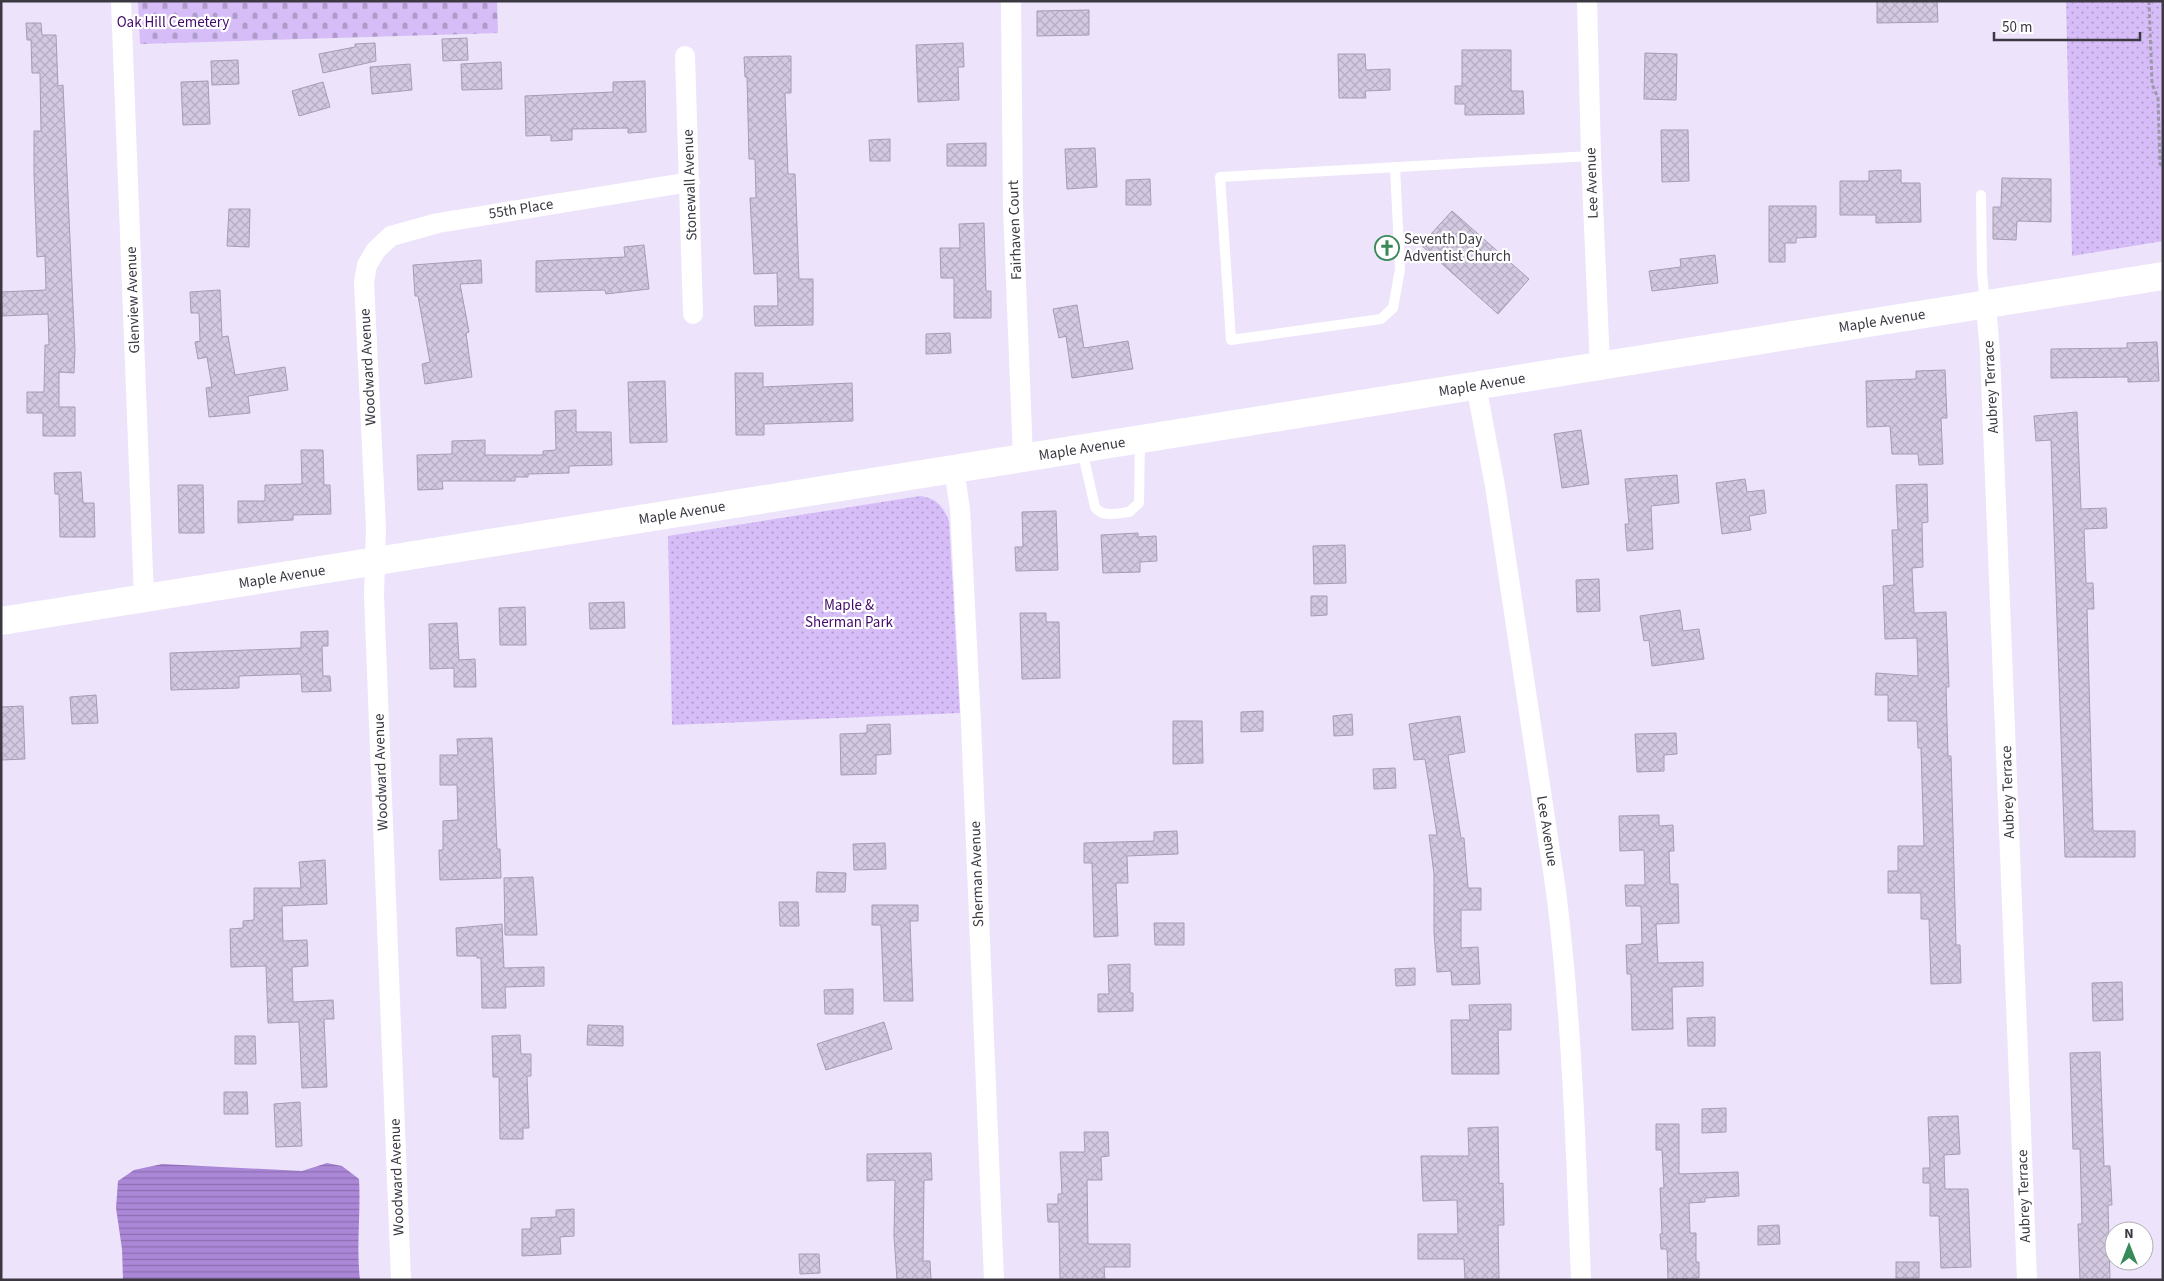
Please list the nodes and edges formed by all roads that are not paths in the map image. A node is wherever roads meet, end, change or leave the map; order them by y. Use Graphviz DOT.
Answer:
graph roads {
  1 [pos="121,1"];
  2 [pos="1011,1"];
  3 [pos="1588,1"];
  4 [pos="685,56"];
  5 [pos="1591,156"];
  6 [pos="1395,167"];
  7 [pos="690,182"];
  8 [pos="1981,195"];
  9 [pos="367,265"];
  10 [pos="2163,276"];
  11 [pos="1986,304"];
  12 [pos="693,314"];
  13 [pos="1600,366"];
  14 [pos="1476,385"];
  15 [pos="1140,439"];
  16 [pos="1082,449"];
  17 [pos="1023,458"];
  18 [pos="954,470"];
  19 [pos="375,562"];
  20 [pos="144,598"];
  21 [pos="1,621"];
  22 [pos="401,1280"];
  23 [pos="994,1280"];
  24 [pos="1581,1280"];
  25 [pos="2027,1280"];
  1 -- 20 [label="street, Glenview Avenue"];
  2 -- 17 [label="street, Fairhaven Court"];
  3 -- 5 [label="street, Lee Avenue"];
  4 -- 7 [label="street, Stonewall Avenue"];
  5 -- 6 [label="lane"];
  5 -- 13 [label="street, Lee Avenue"];
  6 -- 6 [label="lane"];
  7 -- 9 [label="street, 55th Place"];
  7 -- 12 [label="street, Stonewall Avenue"];
  8 -- 11 [label="lane"];
  9 -- 19 [label="street, Woodward Avenue"];
  10 -- 11 [label="main road, Maple Avenue"];
  11 -- 13 [label="main road, Maple Avenue"];
  11 -- 25 [label="street, Aubrey Terrace"];
  13 -- 14 [label="main road, Maple Avenue"];
  14 -- 15 [label="main road, Maple Avenue"];
  14 -- 24 [label="street, Lee Avenue"];
  15 -- 16 [label="main road, Maple Avenue"];
  15 -- 16 [label="lane"];
  16 -- 17 [label="main road, Maple Avenue"];
  17 -- 18 [label="main road, Maple Avenue"];
  18 -- 19 [label="main road, Maple Avenue"];
  18 -- 23 [label="street, Sherman Avenue"];
  19 -- 20 [label="main road, Maple Avenue"];
  19 -- 22 [label="street, Woodward Avenue"];
  20 -- 21 [label="main road, Maple Avenue"];
}
